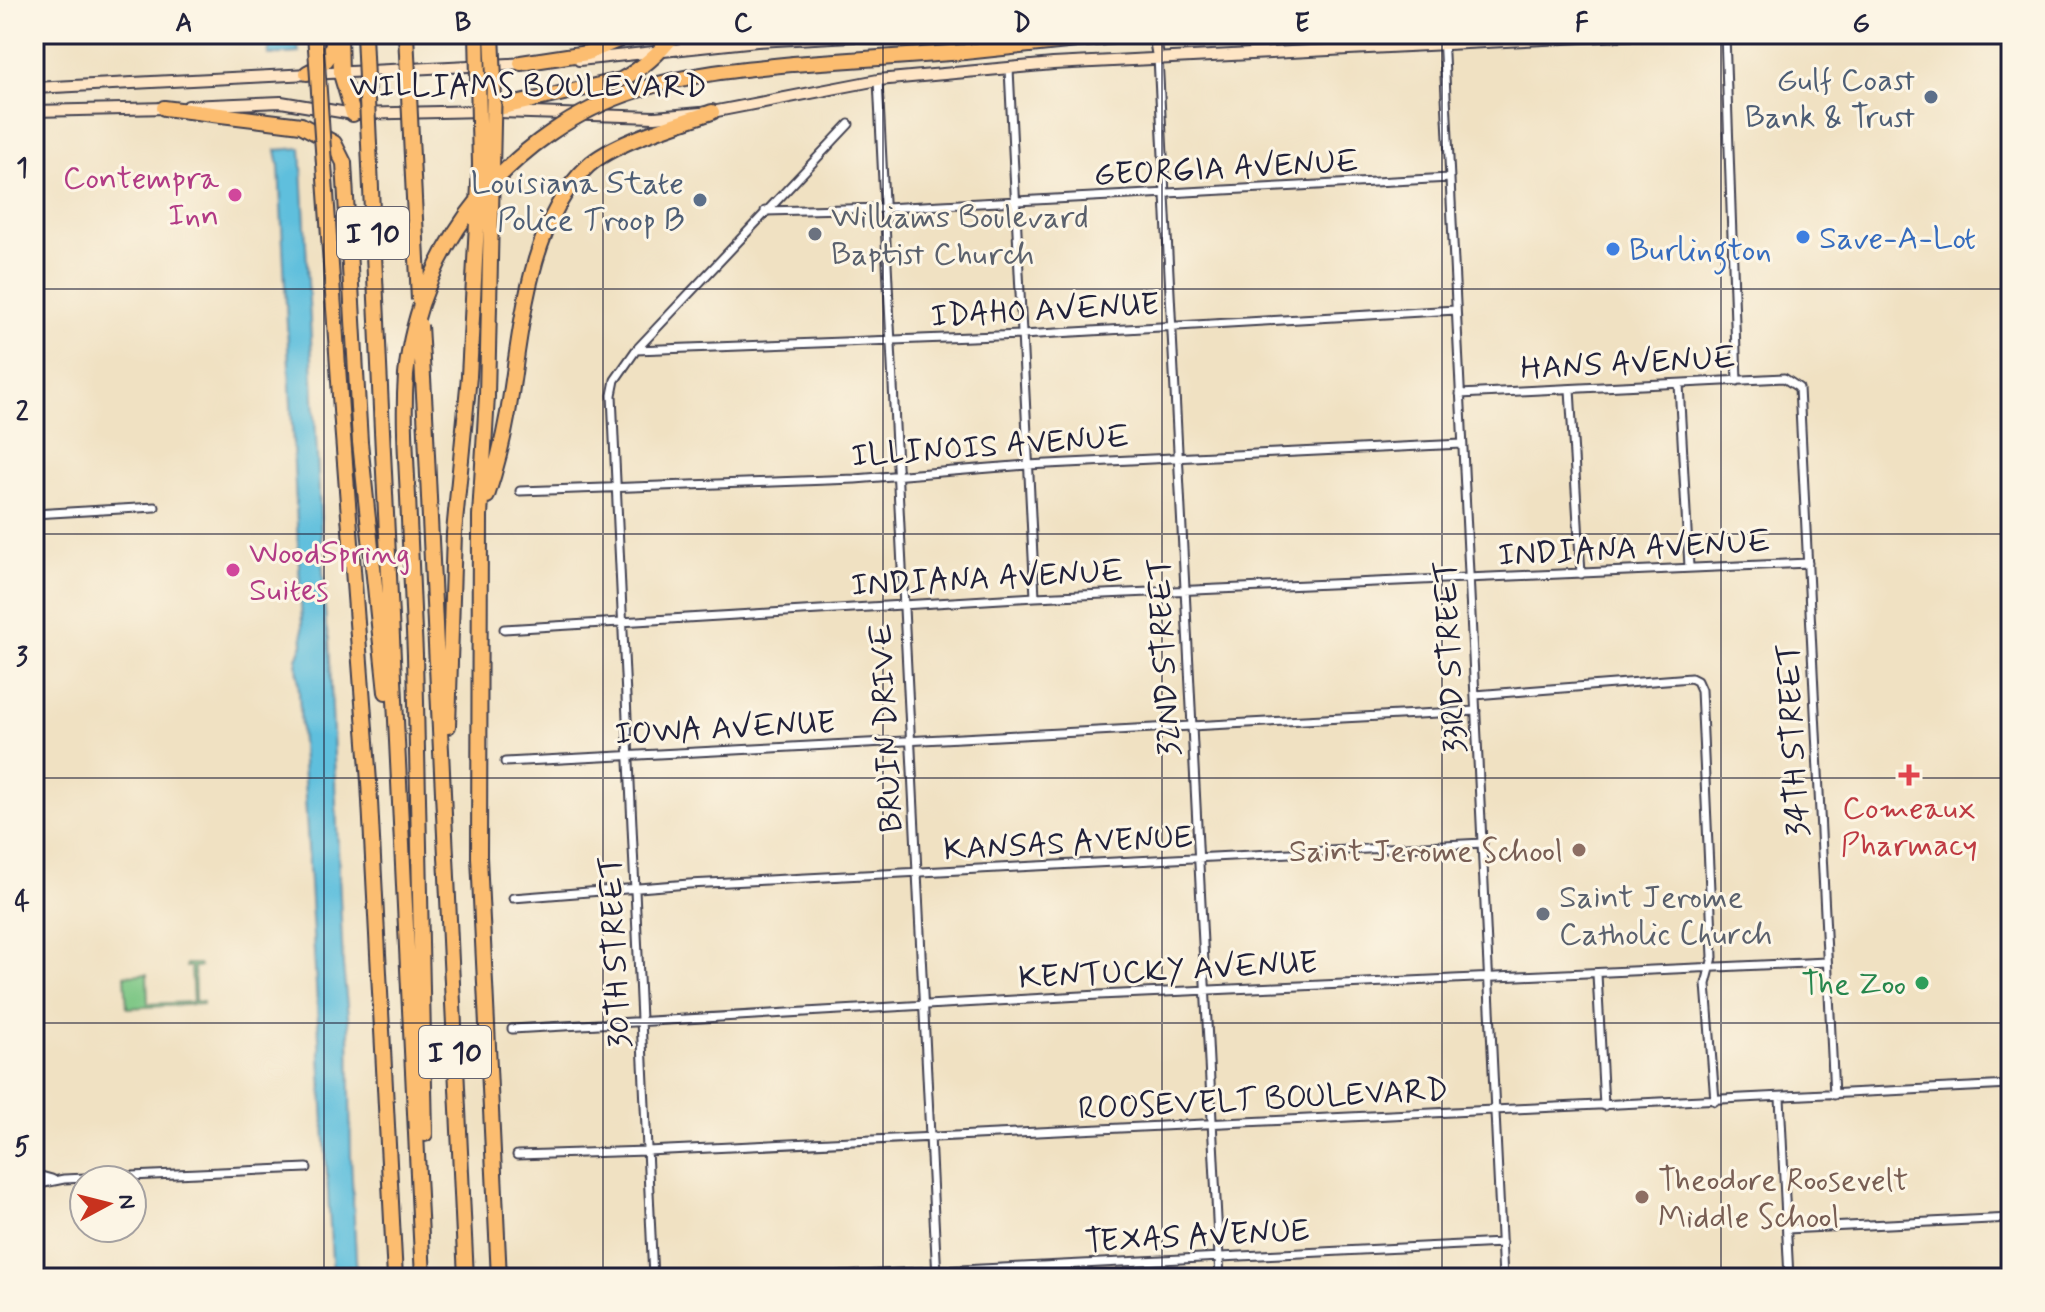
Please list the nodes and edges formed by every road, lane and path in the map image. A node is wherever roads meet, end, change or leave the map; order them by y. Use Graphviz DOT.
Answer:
graph roads {
  1 [pos="315,34"];
  2 [pos="338,34"];
  3 [pos="364,34"];
  4 [pos="406,34"];
  5 [pos="477,34"];
  6 [pos="492,34"];
  7 [pos="502,34"];
  8 [pos="632,34"];
  9 [pos="674,34"];
  10 [pos="891,34"];
  11 [pos="1130,34"];
  12 [pos="1142,34"];
  13 [pos="1154,34"];
  14 [pos="1636,34"];
  15 [pos="1643,34"];
  16 [pos="1725,34"];
  17 [pos="1444,39"];
  18 [pos="662,51"];
  19 [pos="1158,57"];
  20 [pos="521,63"];
  21 [pos="1009,69"];
  22 [pos="307,73"];
  23 [pos="341,74"];
  24 [pos="494,79"];
  25 [pos="878,80"];
  26 [pos="34,88"];
  27 [pos="164,108"];
  28 [pos="34,111"];
  29 [pos="485,111"];
  30 [pos="712,112"];
  31 [pos="353,114"];
  32 [pos="849,124"];
  33 [pos="1450,178"];
  34 [pos="1166,194"];
  35 [pos="1016,202"];
  36 [pos="885,208"];
  37 [pos="765,211"];
  38 [pos="1456,310"];
  39 [pos="1173,327"];
  40 [pos="1022,335"];
  41 [pos="891,340"];
  42 [pos="636,350"];
  43 [pos="1737,381"];
  44 [pos="1679,384"];
  45 [pos="1796,384"];
  46 [pos="1570,389"];
  47 [pos="1460,394"];
  48 [pos="1462,444"];
  49 [pos="1179,457"];
  50 [pos="1027,465"];
  51 [pos="898,475"];
  52 [pos="615,487"];
  53 [pos="520,491"];
  54 [pos="155,507"];
  55 [pos="34,514"];
  56 [pos="480,516"];
  57 [pos="1808,563"];
  58 [pos="1689,567"];
  59 [pos="1581,574"];
  60 [pos="1468,578"];
  61 [pos="1186,591"];
  62 [pos="1035,597"];
  63 [pos="904,605"];
  64 [pos="622,623"];
  65 [pos="504,629"];
  66 [pos="1475,695"];
  67 [pos="1476,711"];
  68 [pos="1192,727"];
  69 [pos="910,740"];
  70 [pos="628,757"];
  71 [pos="505,762"];
  72 [pos="398,783"];
  73 [pos="445,826"];
  74 [pos="1483,843"];
  75 [pos="1199,860"];
  76 [pos="916,874"];
  77 [pos="635,889"];
  78 [pos="513,898"];
  79 [pos="1827,962"];
  80 [pos="1712,969"];
  81 [pos="1597,974"];
  82 [pos="1490,979"];
  83 [pos="1206,990"];
  84 [pos="923,1006"];
  85 [pos="641,1023"];
  86 [pos="512,1029"];
  87 [pos="2011,1085"];
  88 [pos="1834,1095"];
  89 [pos="1780,1098"];
  90 [pos="1715,1101"];
  91 [pos="1604,1106"];
  92 [pos="1496,1111"];
  93 [pos="1213,1124"];
  94 [pos="930,1137"];
  95 [pos="647,1151"];
  96 [pos="517,1155"];
  97 [pos="307,1168"];
  98 [pos="34,1174"];
  99 [pos="54,1179"];
  100 [pos="34,1185"];
  101 [pos="2011,1218"];
  102 [pos="1787,1229"];
  103 [pos="1502,1243"];
  104 [pos="1219,1257"];
  105 [pos="936,1275"];
  106 [pos="395,1278"];
  107 [pos="425,1278"];
  108 [pos="466,1278"];
  109 [pos="499,1278"];
  110 [pos="653,1278"];
  111 [pos="799,1278"];
  112 [pos="1220,1278"];
  113 [pos="1503,1278"];
  114 [pos="1789,1278"];
  1 -- 106 [label="highway, bridge"];
  2 -- 22 [label="highway"];
  2 -- 23 [label="highway"];
  3 -- 72 [label="highway, I 10, bridge"];
  4 -- 73 [label="highway, I 10, bridge"];
  5 -- 73 [label="highway, bridge"];
  6 -- 24 [label="highway, bridge"];
  7 -- 24 [label="highway, bridge"];
  8 -- 20 [label="highway"];
  9 -- 18 [label="highway"];
  10 -- 18 [label="main road, WILLIAMS BOULEVARD"];
  11 -- 12 [label="main road"];
  11 -- 107 [label="highway, bridge"];
  13 -- 19 [label="main road, 32ND STREET"];
  14 -- 15 [label="main road, WILLIAMS BOULEVARD"];
  14 -- 17 [label="main road, WILLIAMS BOULEVARD"];
  16 -- 43 [label="street"];
  17 -- 19 [label="main road, WILLIAMS BOULEVARD"];
  17 -- 33 [label="street, 33RD STREET"];
  18 -- 20 [label="main road, WILLIAMS BOULEVARD"];
  18 -- 29 [label="highway"];
  19 -- 21 [label="main road, WILLIAMS BOULEVARD"];
  19 -- 34 [label="street, 32ND STREET"];
  20 -- 23 [label="main road, WILLIAMS BOULEVARD"];
  21 -- 25 [label="main road, WILLIAMS BOULEVARD"];
  21 -- 35 [label="street"];
  22 -- 23 [label="main road, WILLIAMS BOULEVARD"];
  22 -- 26 [label="main road, WILLIAMS BOULEVARD"];
  23 -- 31 [label="highway"];
  24 -- 56 [label="highway, bridge"];
  25 -- 30 [label="main road, WILLIAMS BOULEVARD"];
  25 -- 36 [label="street, BRUIN DRIVE"];
  27 -- 28 [label="main road, WILLIAMS BOULEVARD"];
  27 -- 31 [label="main road, WILLIAMS BOULEVARD"];
  27 -- 72 [label="highway"];
  29 -- 30 [label="main road, WILLIAMS BOULEVARD"];
  29 -- 31 [label="main road, WILLIAMS BOULEVARD"];
  30 -- 56 [label="highway"];
  32 -- 37 [label="street, 30TH STREET"];
  33 -- 34 [label="street, GEORGIA AVENUE"];
  33 -- 38 [label="street, 33RD STREET"];
  34 -- 35 [label="street, GEORGIA AVENUE"];
  34 -- 39 [label="street, 32ND STREET"];
  35 -- 36 [label="street, GEORGIA AVENUE"];
  35 -- 40 [label="street"];
  36 -- 37 [label="street, GEORGIA AVENUE"];
  36 -- 41 [label="street, BRUIN DRIVE"];
  37 -- 42 [label="street, 30TH STREET"];
  38 -- 39 [label="street, IDAHO AVENUE"];
  38 -- 47 [label="street, 33RD STREET"];
  39 -- 40 [label="street, IDAHO AVENUE"];
  39 -- 49 [label="street, 32ND STREET"];
  40 -- 41 [label="street, IDAHO AVENUE"];
  40 -- 50 [label="street"];
  41 -- 42 [label="street, IDAHO AVENUE"];
  41 -- 51 [label="street, BRUIN DRIVE"];
  42 -- 52 [label="street, 30TH STREET"];
  43 -- 44 [label="street, HANS AVENUE"];
  43 -- 45 [label="street, HANS AVENUE"];
  44 -- 46 [label="street, HANS AVENUE"];
  44 -- 58 [label="street"];
  45 -- 57 [label="street, 34TH STREET"];
  46 -- 47 [label="street, HANS AVENUE"];
  46 -- 59 [label="street"];
  47 -- 48 [label="street, 33RD STREET"];
  48 -- 49 [label="street, ILLINOIS AVENUE"];
  48 -- 60 [label="street, 33RD STREET"];
  49 -- 50 [label="street, ILLINOIS AVENUE"];
  49 -- 61 [label="street, 32ND STREET"];
  50 -- 51 [label="street, ILLINOIS AVENUE"];
  50 -- 62 [label="street"];
  51 -- 52 [label="street, ILLINOIS AVENUE"];
  51 -- 63 [label="street, BRUIN DRIVE"];
  52 -- 53 [label="street, ILLINOIS AVENUE"];
  52 -- 64 [label="street, 30TH STREET"];
  54 -- 55 [label="street"];
  56 -- 109 [label="highway"];
  57 -- 58 [label="street, INDIANA AVENUE"];
  57 -- 79 [label="street, 34TH STREET"];
  58 -- 59 [label="street, INDIANA AVENUE"];
  59 -- 60 [label="street, INDIANA AVENUE"];
  60 -- 61 [label="street, INDIANA AVENUE"];
  60 -- 66 [label="street, 33RD STREET"];
  61 -- 62 [label="street, INDIANA AVENUE"];
  61 -- 68 [label="street, 32ND STREET"];
  62 -- 63 [label="street, INDIANA AVENUE"];
  63 -- 64 [label="street, INDIANA AVENUE"];
  63 -- 69 [label="street, BRUIN DRIVE"];
  64 -- 65 [label="street, INDIANA AVENUE"];
  64 -- 70 [label="street, 30TH STREET"];
  66 -- 67 [label="street, 33RD STREET"];
  66 -- 80 [label="street"];
  67 -- 68 [label="street, IOWA AVENUE"];
  67 -- 74 [label="street, 33RD STREET"];
  68 -- 69 [label="street, IOWA AVENUE"];
  68 -- 75 [label="street, 32ND STREET"];
  69 -- 70 [label="street, IOWA AVENUE"];
  69 -- 76 [label="street, BRUIN DRIVE"];
  70 -- 71 [label="street, IOWA AVENUE"];
  70 -- 77 [label="street, 30TH STREET"];
  72 -- 107 [label="highway, I 10"];
  73 -- 108 [label="highway, I 10"];
  74 -- 75 [label="street, KANSAS AVENUE"];
  74 -- 82 [label="street, 33RD STREET"];
  75 -- 76 [label="street, KANSAS AVENUE"];
  75 -- 83 [label="street, 32ND STREET"];
  76 -- 77 [label="street, KANSAS AVENUE"];
  76 -- 84 [label="street, BRUIN DRIVE"];
  77 -- 78 [label="street, KANSAS AVENUE"];
  77 -- 85 [label="street, 30TH STREET"];
  79 -- 80 [label="street, KENTUCKY AVENUE"];
  79 -- 88 [label="street, 34TH STREET"];
  80 -- 81 [label="street, KENTUCKY AVENUE"];
  80 -- 90 [label="street"];
  81 -- 82 [label="street, KENTUCKY AVENUE"];
  81 -- 91 [label="street"];
  82 -- 83 [label="street, KENTUCKY AVENUE"];
  82 -- 92 [label="street, 33RD STREET"];
  83 -- 84 [label="street, KENTUCKY AVENUE"];
  83 -- 93 [label="street, 32ND STREET"];
  84 -- 85 [label="street, KENTUCKY AVENUE"];
  84 -- 94 [label="street, BRUIN DRIVE"];
  85 -- 86 [label="street, KENTUCKY AVENUE"];
  85 -- 95 [label="street, 30TH STREET"];
  87 -- 88 [label="street, ROOSEVELT BOULEVARD"];
  88 -- 89 [label="street, ROOSEVELT BOULEVARD"];
  89 -- 90 [label="street, ROOSEVELT BOULEVARD"];
  89 -- 102 [label="street"];
  90 -- 91 [label="street, ROOSEVELT BOULEVARD"];
  91 -- 92 [label="street, ROOSEVELT BOULEVARD"];
  92 -- 93 [label="street, ROOSEVELT BOULEVARD"];
  92 -- 103 [label="street, 33RD STREET"];
  93 -- 94 [label="street, ROOSEVELT BOULEVARD"];
  93 -- 104 [label="street, 32ND STREET"];
  94 -- 95 [label="street, ROOSEVELT BOULEVARD"];
  94 -- 105 [label="street, BRUIN DRIVE"];
  95 -- 96 [label="street, ROOSEVELT BOULEVARD"];
  95 -- 110 [label="street, 30TH STREET"];
  97 -- 99 [label="street"];
  98 -- 99 [label="street"];
  99 -- 100 [label="street"];
  101 -- 102 [label="street"];
  102 -- 114 [label="street"];
  103 -- 104 [label="street, TEXAS AVENUE"];
  103 -- 113 [label="street, 33RD STREET"];
  104 -- 105 [label="street, TEXAS AVENUE"];
  104 -- 112 [label="street, 32ND STREET"];
  105 -- 111 [label="street, TEXAS AVENUE"];
}
